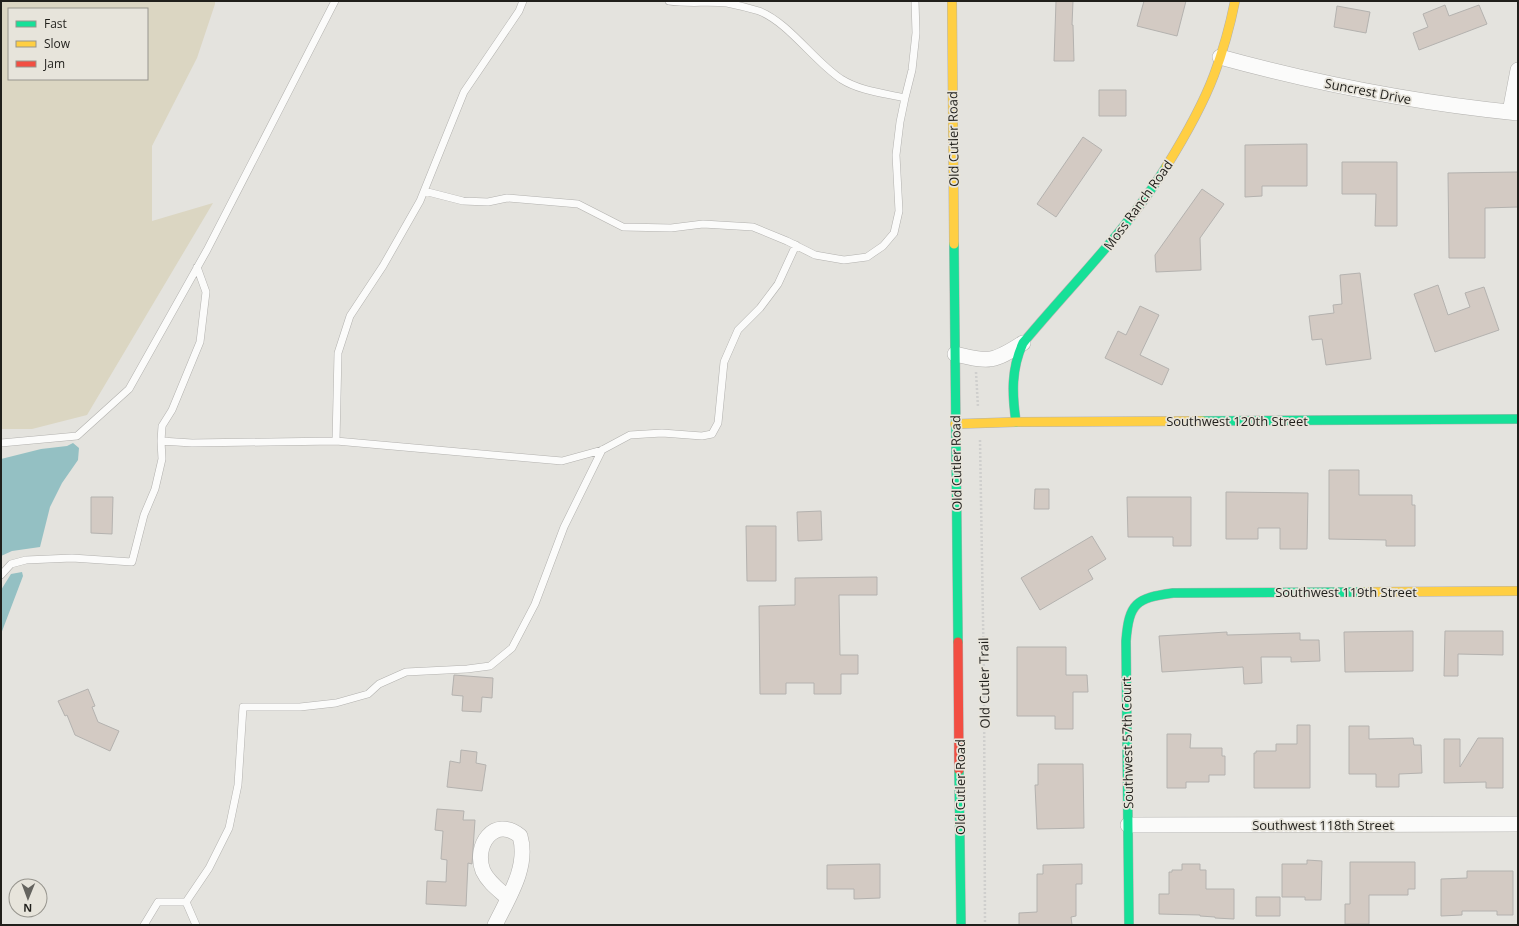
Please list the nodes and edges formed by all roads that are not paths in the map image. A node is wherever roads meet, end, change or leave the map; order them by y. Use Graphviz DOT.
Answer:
graph roads {
  1 [pos="335,1"];
  2 [pos="523,1"];
  3 [pos="669,1"];
  4 [pos="915,1"];
  5 [pos="952,1"];
  6 [pos="1235,1"];
  7 [pos="1220,57"];
  8 [pos="1518,70"];
  9 [pos="905,98"];
  10 [pos="1514,113"];
  11 [pos="424,191"];
  12 [pos="796,245"];
  13 [pos="197,267"];
  14 [pos="1023,343"];
  15 [pos="955,354"];
  16 [pos="1518,419"];
  17 [pos="1016,422"];
  18 [pos="955,424"];
  19 [pos="162,441"];
  20 [pos="336,441"];
  21 [pos="1,443"];
  22 [pos="602,450"];
  23 [pos="1,575"];
  24 [pos="1518,591"];
  25 [pos="1173,593"];
  26 [pos="1518,824"];
  27 [pos="1128,825"];
  28 [pos="508,898"];
  29 [pos="186,902"];
  30 [pos="144,925"];
  31 [pos="196,925"];
  32 [pos="495,925"];
  33 [pos="961,925"];
  34 [pos="1129,925"];
  1 -- 13 [label="lane"];
  2 -- 11 [label="lane"];
  3 -- 9 [label="lane"];
  4 -- 9 [label="lane"];
  5 -- 15 [label="street, Old Cutler Road"];
  6 -- 7 [label="street, Moss Ranch Road"];
  7 -- 10 [label="street, Suncrest Drive"];
  7 -- 14 [label="street, Moss Ranch Road"];
  8 -- 10 [label="street"];
  9 -- 12 [label="lane"];
  11 -- 12 [label="lane"];
  11 -- 20 [label="lane"];
  12 -- 22 [label="lane"];
  13 -- 19 [label="lane"];
  13 -- 21 [label="lane"];
  14 -- 15 [label="street, Moss Ranch Road"];
  14 -- 17 [label="street, Moss Ranch Road"];
  15 -- 18 [label="street, Old Cutler Road"];
  16 -- 17 [label="street, Southwest 120th Street"];
  17 -- 18 [label="street, Southwest 120th Street"];
  18 -- 33 [label="street, Old Cutler Road"];
  19 -- 20 [label="lane"];
  19 -- 23 [label="lane"];
  20 -- 22 [label="lane"];
  22 -- 29 [label="lane"];
  24 -- 25 [label="street, Southwest 119th Street"];
  25 -- 27 [label="street, Southwest 57th Court"];
  26 -- 27 [label="street, Southwest 118th Street"];
  27 -- 34 [label="street, Southwest 57th Court"];
  28 -- 32 [label="street"];
  29 -- 30 [label="lane"];
  29 -- 31 [label="lane"];
}
